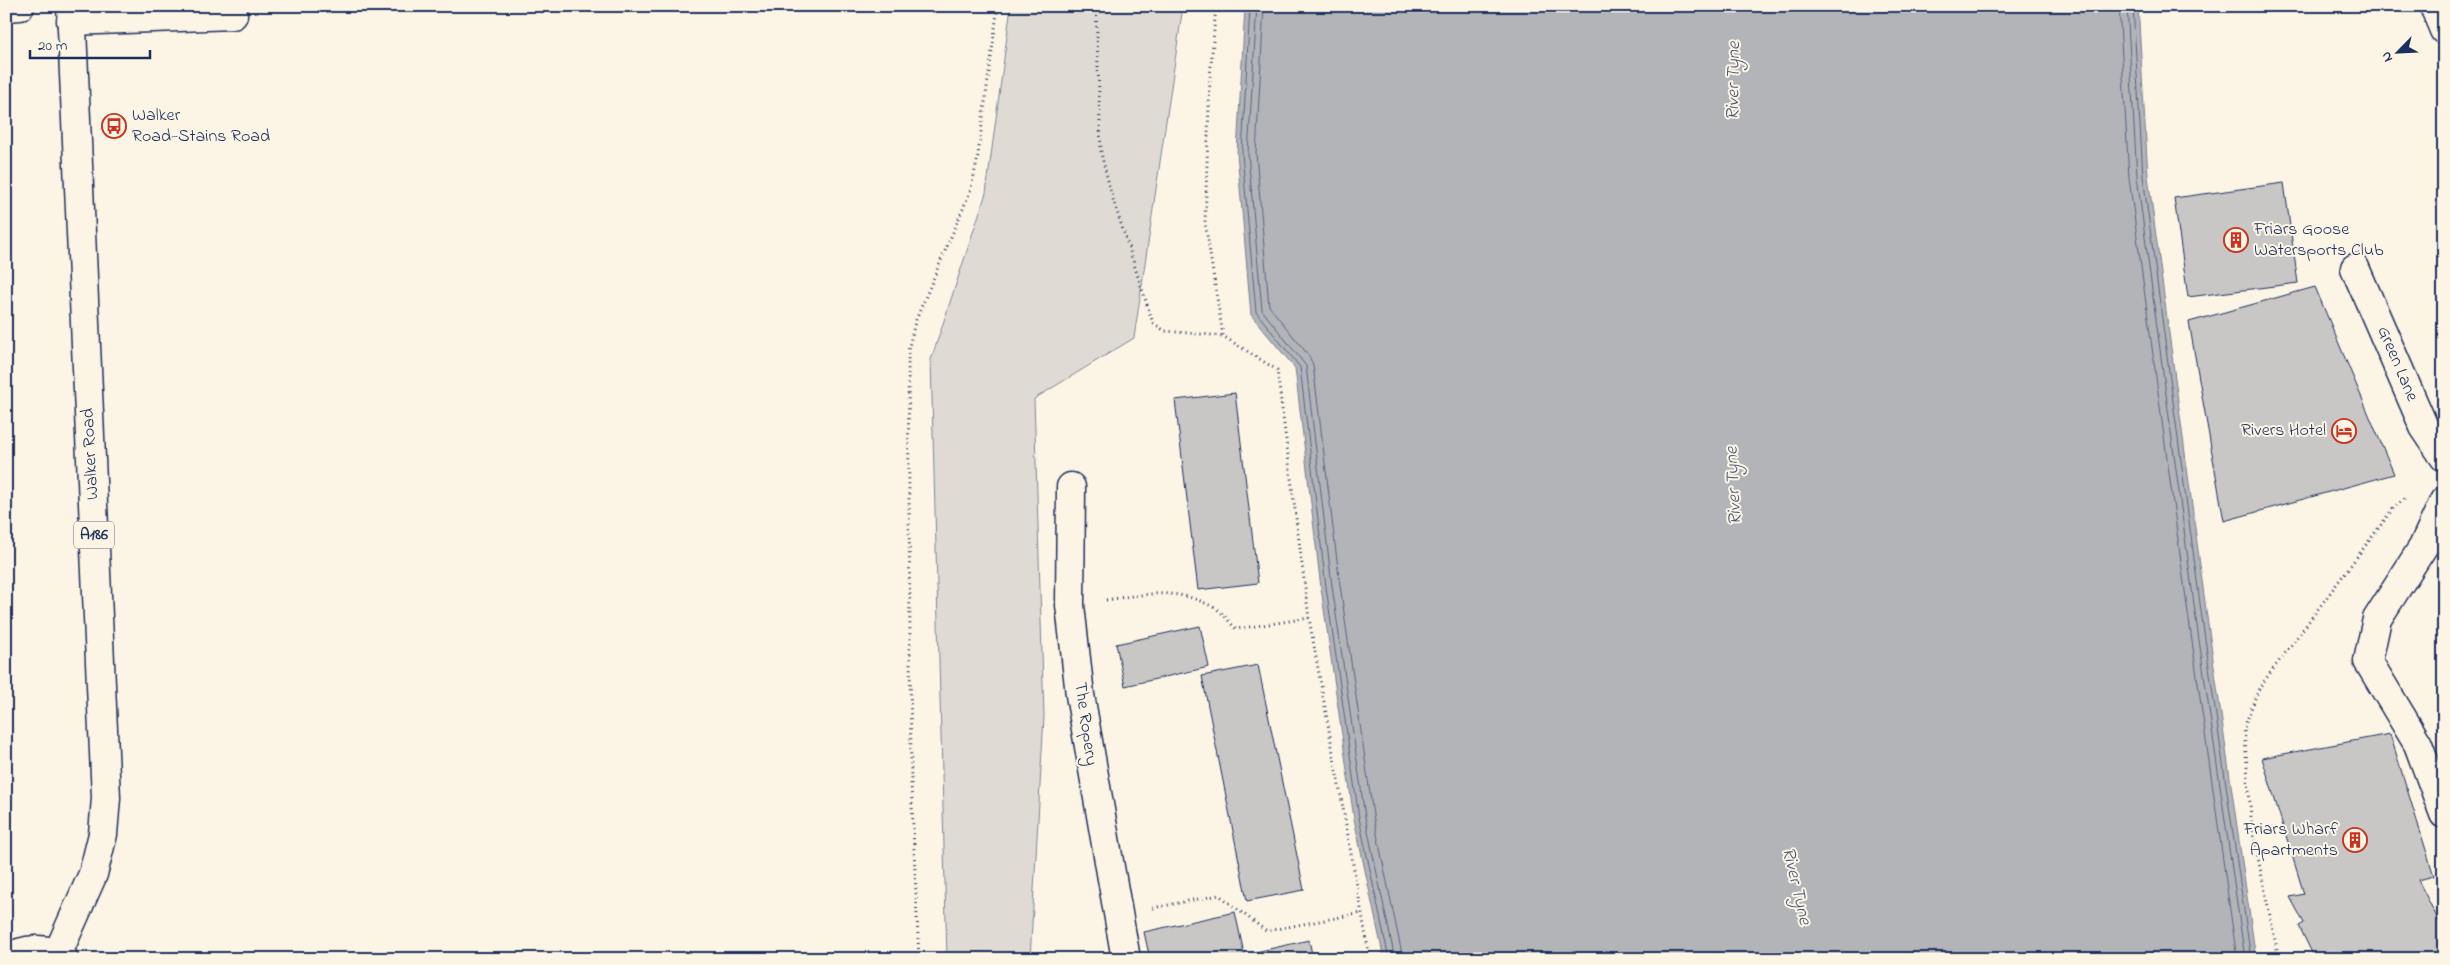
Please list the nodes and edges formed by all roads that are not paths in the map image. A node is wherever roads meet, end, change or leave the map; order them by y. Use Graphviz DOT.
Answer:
graph roads {
  1 [pos="20,6"];
  2 [pos="2434,6"];
  3 [pos="6,7"];
  4 [pos="232,11"];
  5 [pos="71,14"];
  6 [pos="2444,30"];
  7 [pos="2355,268"];
  8 [pos="2444,457"];
  9 [pos="1071,487"];
  10 [pos="2444,501"];
  11 [pos="2444,814"];
  12 [pos="61,956"];
  13 [pos="6,959"];
  14 [pos="1126,959"];
  1 -- 3 [label="street"];
  2 -- 6 [label="street"];
  4 -- 5 [label="street"];
  5 -- 12 [label="street, Walker Road / A186"];
  7 -- 8 [label="street, Green Lane"];
  9 -- 14 [label="street, The Ropery"];
  10 -- 11 [label="street"];
  12 -- 13 [label="street"];
}
